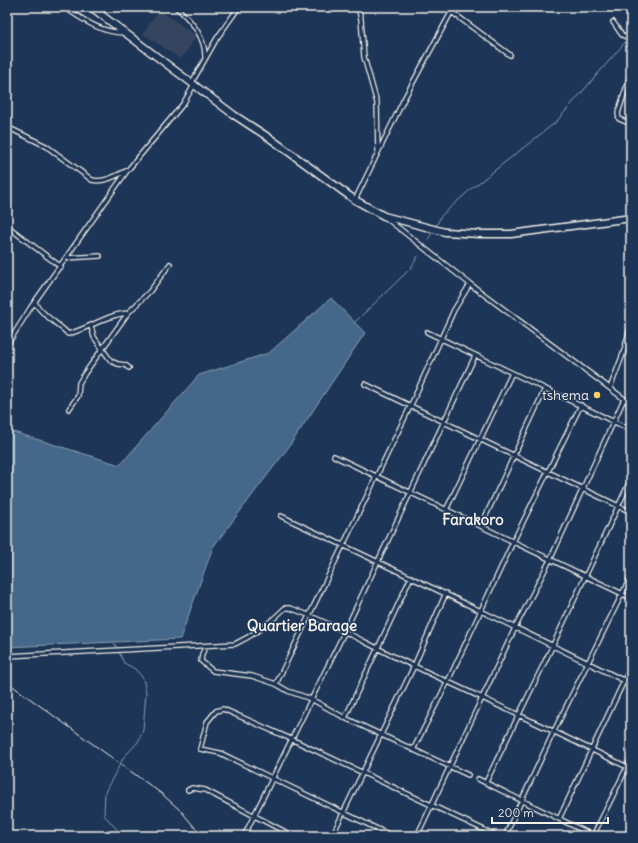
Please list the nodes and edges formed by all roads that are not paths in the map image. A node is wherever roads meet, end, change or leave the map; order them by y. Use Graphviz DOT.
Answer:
graph roads {
  1 [pos="64,7"];
  2 [pos="90,7"];
  3 [pos="176,7"];
  4 [pos="239,7"];
  5 [pos="358,7"];
  6 [pos="445,7"];
  7 [pos="453,9"];
  8 [pos="612,22"];
  9 [pos="125,33"];
  10 [pos="631,39"];
  11 [pos="510,55"];
  12 [pos="204,60"];
  13 [pos="631,73"];
  14 [pos="192,84"];
  15 [pos="631,124"];
  16 [pos="7,127"];
  17 [pos="378,152"];
  18 [pos="127,171"];
  19 [pos="355,200"];
  20 [pos="384,216"];
  21 [pos="631,218"];
  22 [pos="7,226"];
  23 [pos="100,256"];
  24 [pos="65,258"];
  25 [pos="170,264"];
  26 [pos="61,267"];
  27 [pos="470,284"];
  28 [pos="35,302"];
  29 [pos="128,314"];
  30 [pos="631,325"];
  31 [pos="91,326"];
  32 [pos="427,332"];
  33 [pos="441,338"];
  34 [pos="7,345"];
  35 [pos="104,348"];
  36 [pos="475,356"];
  37 [pos="129,368"];
  38 [pos="512,373"];
  39 [pos="365,384"];
  40 [pos="610,388"];
  41 [pos="545,389"];
  42 [pos="624,399"];
  43 [pos="631,404"];
  44 [pos="581,405"];
  45 [pos="410,407"];
  46 [pos="69,409"];
  47 [pos="614,421"];
  48 [pos="443,422"];
  49 [pos="631,430"];
  50 [pos="480,440"];
  51 [pos="334,456"];
  52 [pos="514,457"];
  53 [pos="548,473"];
  54 [pos="376,476"];
  55 [pos="631,479"];
  56 [pos="583,490"];
  57 [pos="410,492"];
  58 [pos="618,506"];
  59 [pos="446,510"];
  60 [pos="631,512"];
  61 [pos="281,516"];
  62 [pos="481,526"];
  63 [pos="513,542"];
  64 [pos="343,545"];
  65 [pos="550,560"];
  66 [pos="378,563"];
  67 [pos="631,576"];
  68 [pos="411,577"];
  69 [pos="584,577"];
  70 [pos="446,594"];
  71 [pos="622,594"];
  72 [pos="631,598"];
  73 [pos="481,610"];
  74 [pos="308,615"];
  75 [pos="515,628"];
  76 [pos="345,632"];
  77 [pos="553,645"];
  78 [pos="206,646"];
  79 [pos="378,649"];
  80 [pos="7,656"];
  81 [pos="588,662"];
  82 [pos="414,666"];
  83 [pos="631,666"];
  84 [pos="624,680"];
  85 [pos="448,681"];
  86 [pos="276,684"];
  87 [pos="631,684"];
  88 [pos="483,697"];
  89 [pos="311,699"];
  90 [pos="519,714"];
  91 [pos="345,718"];
  92 [pos="554,731"];
  93 [pos="381,735"];
  94 [pos="291,739"];
  95 [pos="592,749"];
  96 [pos="413,750"];
  97 [pos="631,759"];
  98 [pos="450,767"];
  99 [pos="629,768"];
  100 [pos="361,772"];
  101 [pos="468,775"];
  102 [pos="271,779"];
  103 [pos="478,780"];
  104 [pos="486,782"];
  105 [pos="188,790"];
  106 [pos="522,802"];
  107 [pos="432,805"];
  108 [pos="343,812"];
  109 [pos="253,816"];
  110 [pos="559,819"];
  111 [pos="244,836"];
  112 [pos="293,836"];
  113 [pos="332,836"];
  114 [pos="392,836"];
  115 [pos="417,836"];
  116 [pos="497,836"];
  117 [pos="505,836"];
  118 [pos="593,836"];
  1 -- 9 [label="street"];
  2 -- 9 [label="highway"];
  3 -- 12 [label="street"];
  4 -- 12 [label="street"];
  5 -- 17 [label="street"];
  6 -- 7 [label="street"];
  7 -- 11 [label="street"];
  7 -- 17 [label="street"];
  8 -- 10 [label="street"];
  9 -- 14 [label="highway"];
  12 -- 14 [label="street"];
  13 -- 15 [label="street"];
  14 -- 18 [label="street"];
  14 -- 19 [label="highway"];
  16 -- 18 [label="street"];
  17 -- 19 [label="street"];
  18 -- 24 [label="street"];
  19 -- 20 [label="highway"];
  20 -- 21 [label="highway"];
  20 -- 27 [label="street"];
  22 -- 26 [label="street"];
  23 -- 24 [label="street"];
  24 -- 26 [label="street"];
  25 -- 29 [label="street"];
  26 -- 28 [label="street"];
  27 -- 33 [label="street"];
  27 -- 40 [label="street"];
  28 -- 31 [label="street"];
  28 -- 34 [label="street"];
  29 -- 31 [label="street"];
  29 -- 35 [label="street"];
  30 -- 40 [label="street"];
  31 -- 35 [label="street"];
  32 -- 33 [label="street"];
  33 -- 36 [label="street"];
  33 -- 45 [label="street"];
  35 -- 37 [label="street"];
  35 -- 46 [label="street"];
  36 -- 38 [label="street"];
  36 -- 48 [label="street"];
  38 -- 41 [label="street"];
  38 -- 50 [label="street"];
  39 -- 45 [label="street"];
  40 -- 42 [label="street"];
  41 -- 44 [label="street"];
  41 -- 52 [label="street"];
  42 -- 43 [label="street"];
  42 -- 47 [label="street"];
  44 -- 47 [label="street"];
  44 -- 53 [label="street"];
  45 -- 48 [label="street"];
  45 -- 54 [label="street"];
  47 -- 49 [label="street"];
  47 -- 56 [label="street"];
  48 -- 50 [label="street"];
  48 -- 57 [label="street"];
  50 -- 52 [label="street"];
  50 -- 59 [label="street"];
  51 -- 54 [label="street"];
  52 -- 53 [label="street"];
  52 -- 62 [label="street"];
  53 -- 56 [label="street"];
  53 -- 63 [label="street"];
  54 -- 57 [label="street"];
  54 -- 64 [label="street"];
  55 -- 58 [label="street"];
  56 -- 58 [label="street"];
  56 -- 65 [label="street"];
  57 -- 59 [label="street"];
  57 -- 66 [label="street"];
  58 -- 60 [label="street"];
  58 -- 69 [label="street"];
  59 -- 62 [label="street"];
  61 -- 64 [label="street"];
  62 -- 63 [label="street"];
  63 -- 65 [label="street"];
  63 -- 73 [label="street"];
  64 -- 66 [label="street"];
  64 -- 74 [label="street"];
  65 -- 69 [label="street"];
  65 -- 75 [label="street"];
  66 -- 68 [label="street"];
  66 -- 76 [label="street"];
  67 -- 71 [label="street"];
  68 -- 70 [label="street"];
  68 -- 79 [label="street"];
  69 -- 71 [label="street"];
  69 -- 77 [label="street"];
  70 -- 73 [label="street"];
  70 -- 82 [label="street"];
  71 -- 72 [label="street"];
  71 -- 81 [label="street"];
  73 -- 75 [label="street"];
  73 -- 85 [label="street"];
  74 -- 76 [label="street"];
  74 -- 78 [label="street"];
  74 -- 86 [label="street"];
  75 -- 77 [label="street"];
  75 -- 88 [label="street"];
  76 -- 79 [label="street"];
  76 -- 89 [label="street"];
  77 -- 81 [label="street"];
  77 -- 90 [label="street"];
  78 -- 80 [label="street"];
  78 -- 86 [label="street"];
  79 -- 82 [label="street"];
  79 -- 91 [label="street"];
  81 -- 84 [label="street"];
  81 -- 92 [label="street"];
  82 -- 85 [label="street"];
  82 -- 93 [label="street"];
  83 -- 84 [label="street"];
  84 -- 87 [label="street"];
  84 -- 95 [label="street"];
  85 -- 88 [label="street"];
  85 -- 96 [label="street"];
  86 -- 89 [label="street"];
  88 -- 90 [label="street"];
  88 -- 98 [label="street"];
  89 -- 91 [label="street"];
  89 -- 94 [label="street"];
  90 -- 92 [label="street"];
  90 -- 104 [label="street"];
  91 -- 93 [label="street"];
  92 -- 95 [label="street"];
  92 -- 106 [label="street"];
  93 -- 96 [label="street"];
  93 -- 100 [label="street"];
  94 -- 100 [label="street"];
  94 -- 102 [label="street"];
  94 -- 102 [label="street"];
  95 -- 99 [label="street"];
  95 -- 110 [label="street"];
  96 -- 98 [label="street"];
  97 -- 99 [label="street"];
  98 -- 101 [label="street"];
  98 -- 107 [label="street"];
  99 -- 118 [label="street"];
  100 -- 107 [label="street"];
  100 -- 108 [label="street"];
  102 -- 108 [label="street"];
  102 -- 109 [label="street"];
  103 -- 104 [label="street"];
  104 -- 106 [label="street"];
  105 -- 109 [label="street"];
  106 -- 110 [label="street"];
  106 -- 117 [label="street"];
  107 -- 115 [label="street"];
  107 -- 116 [label="street"];
  108 -- 113 [label="street"];
  108 -- 114 [label="street"];
  109 -- 111 [label="street"];
  109 -- 112 [label="street"];
  110 -- 118 [label="street"];
}
